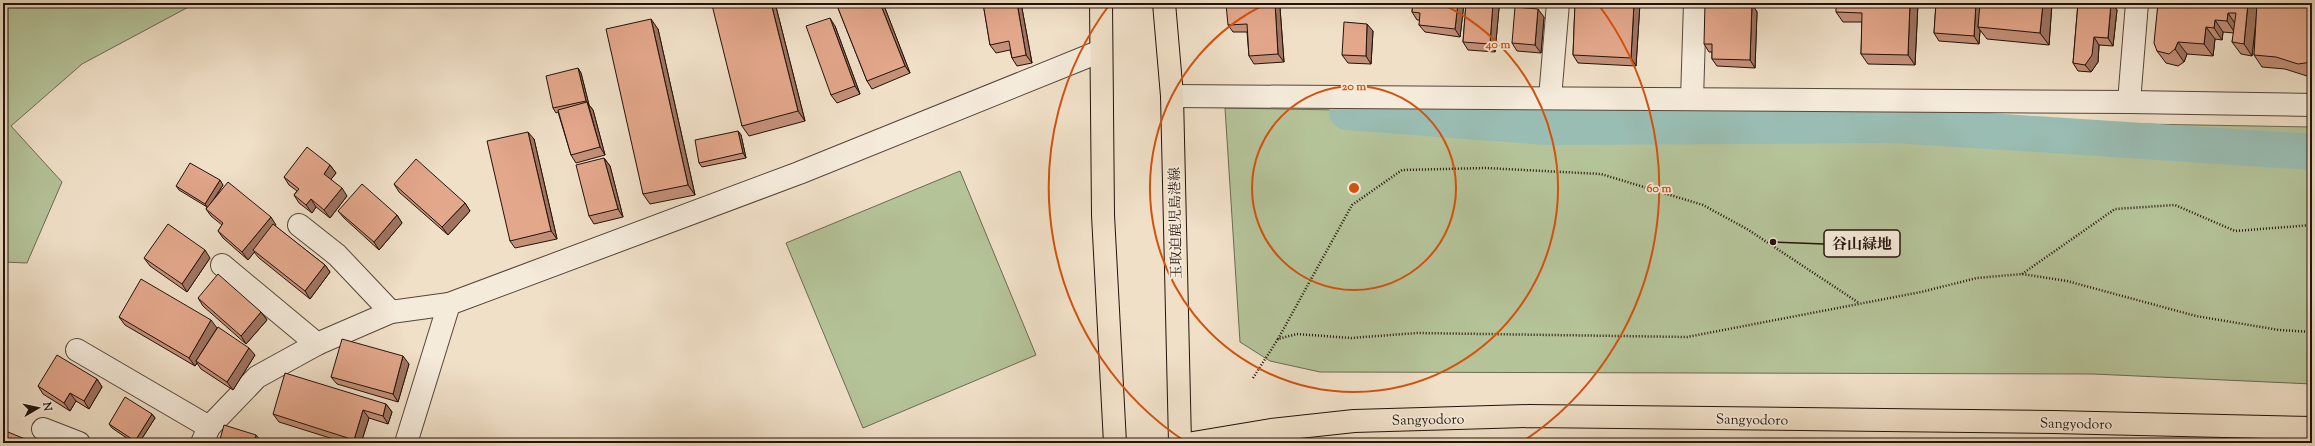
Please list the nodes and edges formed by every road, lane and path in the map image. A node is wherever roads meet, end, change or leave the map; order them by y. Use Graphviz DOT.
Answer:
graph roads {
  1 [pos="1093,3"];
  2 [pos="1101,3"];
  3 [pos="1558,3"];
  4 [pos="1695,3"];
  5 [pos="2137,3"];
  6 [pos="1166,8"];
  7 [pos="1100,51"];
  8 [pos="1172,96"];
  9 [pos="1550,98"];
  10 [pos="1692,99"];
  11 [pos="2129,102"];
  12 [pos="2312,105"];
  13 [pos="299,225"];
  14 [pos="2312,225"];
  15 [pos="222,265"];
  16 [pos="2022,274"];
  17 [pos="449,304"];
  18 [pos="1860,304"];
  19 [pos="391,312"];
  20 [pos="2312,332"];
  21 [pos="1278,339"];
  22 [pos="317,344"];
  23 [pos="77,350"];
  24 [pos="1253,378"];
  25 [pos="2312,428"];
  26 [pos="43,429"];
  27 [pos="206,435"];
  28 [pos="79,443"];
  29 [pos="406,443"];
  30 [pos="1115,443"];
  31 [pos="1180,443"];
  32 [pos="1193,443"];
  1 -- 7 [label="main road"];
  2 -- 7 [label="main road"];
  3 -- 9 [label="street"];
  4 -- 10 [label="street"];
  5 -- 11 [label="street"];
  6 -- 8 [label="main road, 玉取迫鹿児島港線"];
  7 -- 17 [label="street"];
  7 -- 30 [label="main road"];
  8 -- 9 [label="street"];
  8 -- 31 [label="main road, 玉取迫鹿児島港線"];
  9 -- 10 [label="street"];
  10 -- 11 [label="street"];
  11 -- 12 [label="street"];
  13 -- 19 [label="street"];
  14 -- 16 [label="path"];
  15 -- 22 [label="street"];
  16 -- 18 [label="path"];
  16 -- 20 [label="path"];
  17 -- 19 [label="street"];
  17 -- 29 [label="street"];
  18 -- 21 [label="path"];
  18 -- 21 [label="path"];
  19 -- 22 [label="street"];
  21 -- 24 [label="path"];
  22 -- 27 [label="street"];
  23 -- 27 [label="street"];
  25 -- 32 [label="main road, Sangyodoro"];
  26 -- 28 [label="street"];
}
